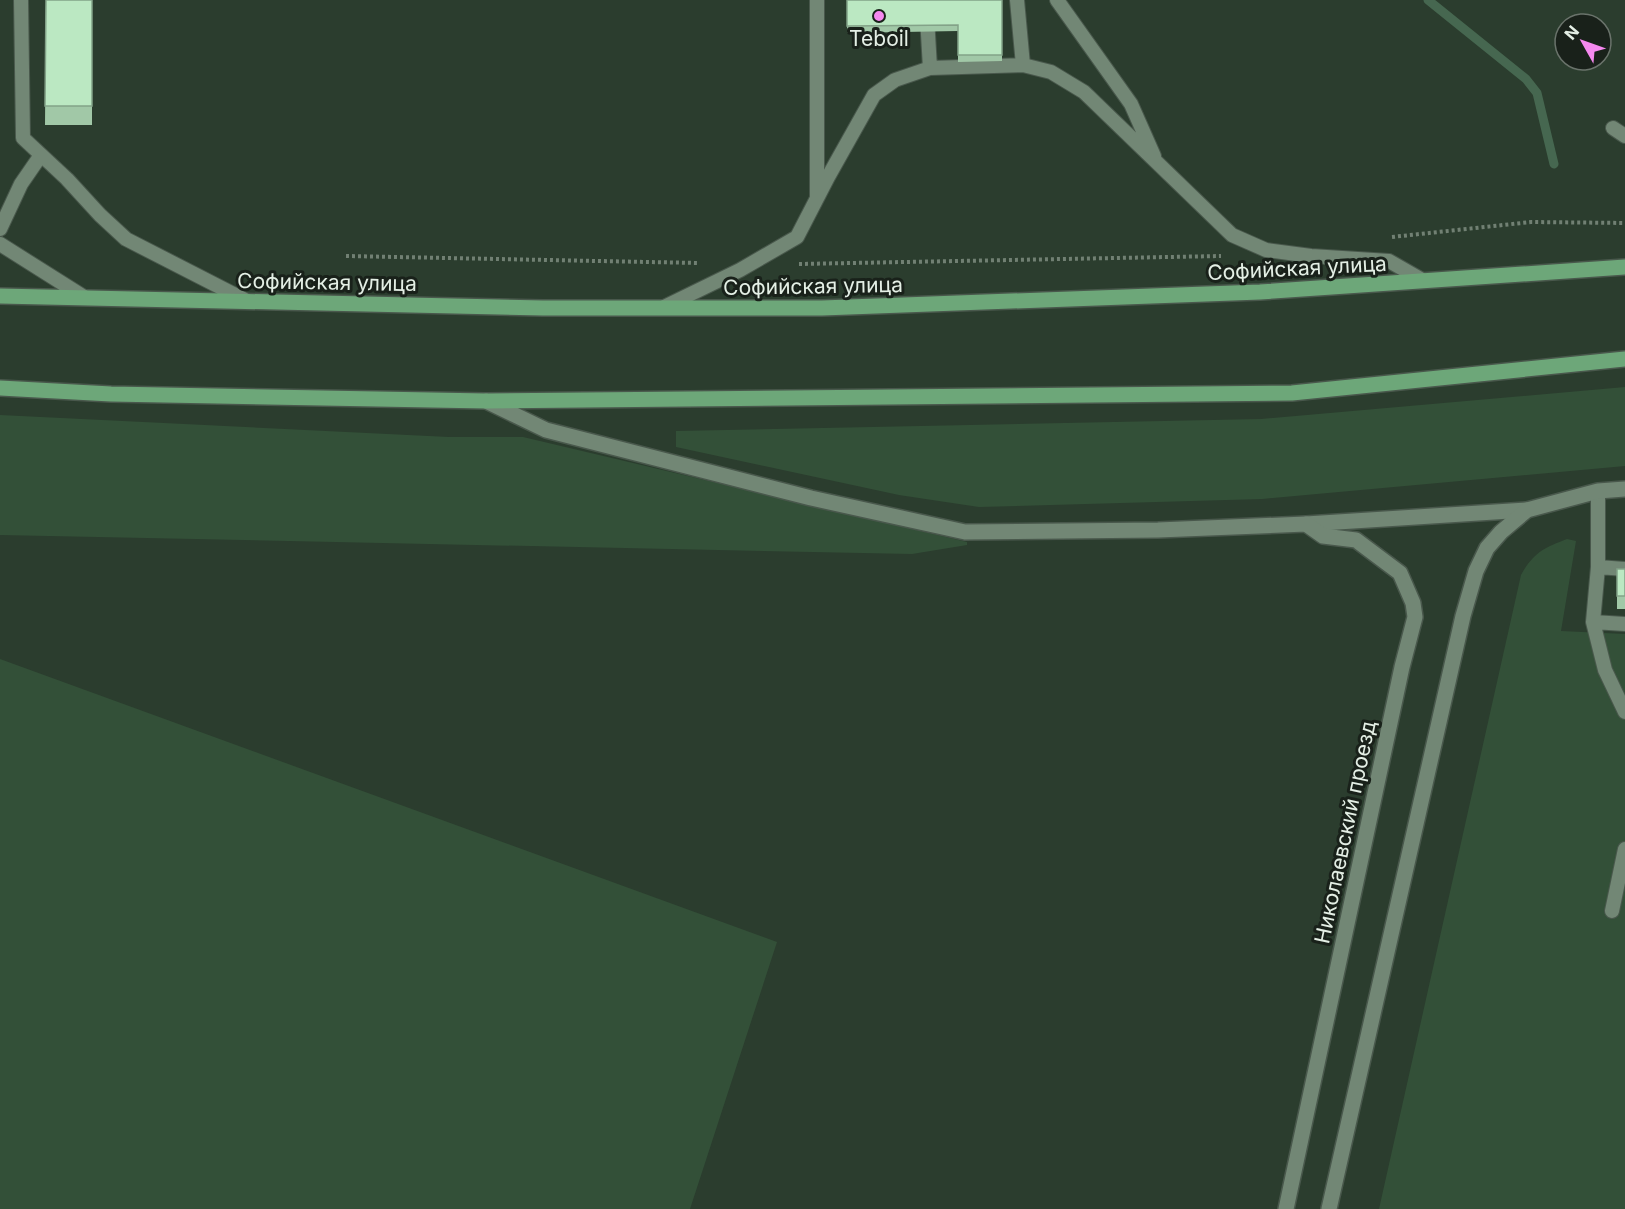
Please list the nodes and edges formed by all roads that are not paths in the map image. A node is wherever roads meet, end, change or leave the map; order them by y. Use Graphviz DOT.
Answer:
graph roads {
  1 [pos="21,0"];
  2 [pos="817,0"];
  3 [pos="926,0"];
  4 [pos="1017,0"];
  5 [pos="1057,0"];
  6 [pos="1023,65"];
  7 [pos="930,68"];
  8 [pos="41,155"];
  9 [pos="1157,164"];
  10 [pos="817,198"];
  11 [pos="0,229"];
  12 [pos="0,244"];
  13 [pos="1625,267"];
  14 [pos="1424,281"];
  15 [pos="0,296"];
  16 [pos="84,297"];
  17 [pos="250,302"];
  18 [pos="662,308"];
  19 [pos="1625,359"];
  20 [pos="0,388"];
  21 [pos="486,401"];
  22 [pos="1625,489"];
  23 [pos="1598,491"];
  24 [pos="1527,510"];
  25 [pos="1306,524"];
  26 [pos="1598,567"];
  27 [pos="1625,568"];
  28 [pos="1593,622"];
  29 [pos="1625,624"];
  30 [pos="1625,712"];
  31 [pos="1625,849"];
  32 [pos="1612,911"];
  33 [pos="1286,1209"];
  34 [pos="1329,1209"];
  1 -- 8 [label="lane"];
  2 -- 10 [label="lane"];
  3 -- 7 [label="lane"];
  4 -- 6 [label="lane"];
  5 -- 9 [label="lane"];
  6 -- 7 [label="lane"];
  6 -- 9 [label="lane"];
  7 -- 10 [label="lane"];
  8 -- 11 [label="lane"];
  8 -- 17 [label="lane"];
  9 -- 14 [label="lane"];
  10 -- 18 [label="lane"];
  12 -- 16 [label="lane"];
  13 -- 14 [label="main road, Софийская улица"];
  14 -- 18 [label="main road, Софийская улица"];
  15 -- 16 [label="main road, Софийская улица"];
  16 -- 17 [label="main road, Софийская улица"];
  17 -- 18 [label="main road, Софийская улица"];
  19 -- 21 [label="main road"];
  20 -- 21 [label="main road"];
  21 -- 25 [label="street"];
  22 -- 23 [label="street"];
  23 -- 24 [label="street"];
  23 -- 26 [label="lane"];
  24 -- 25 [label="street"];
  24 -- 34 [label="street"];
  25 -- 33 [label="street, Николаевский проезд"];
  26 -- 27 [label="lane"];
  26 -- 28 [label="lane"];
  28 -- 29 [label="lane"];
  28 -- 30 [label="lane"];
  31 -- 32 [label="lane"];
}
